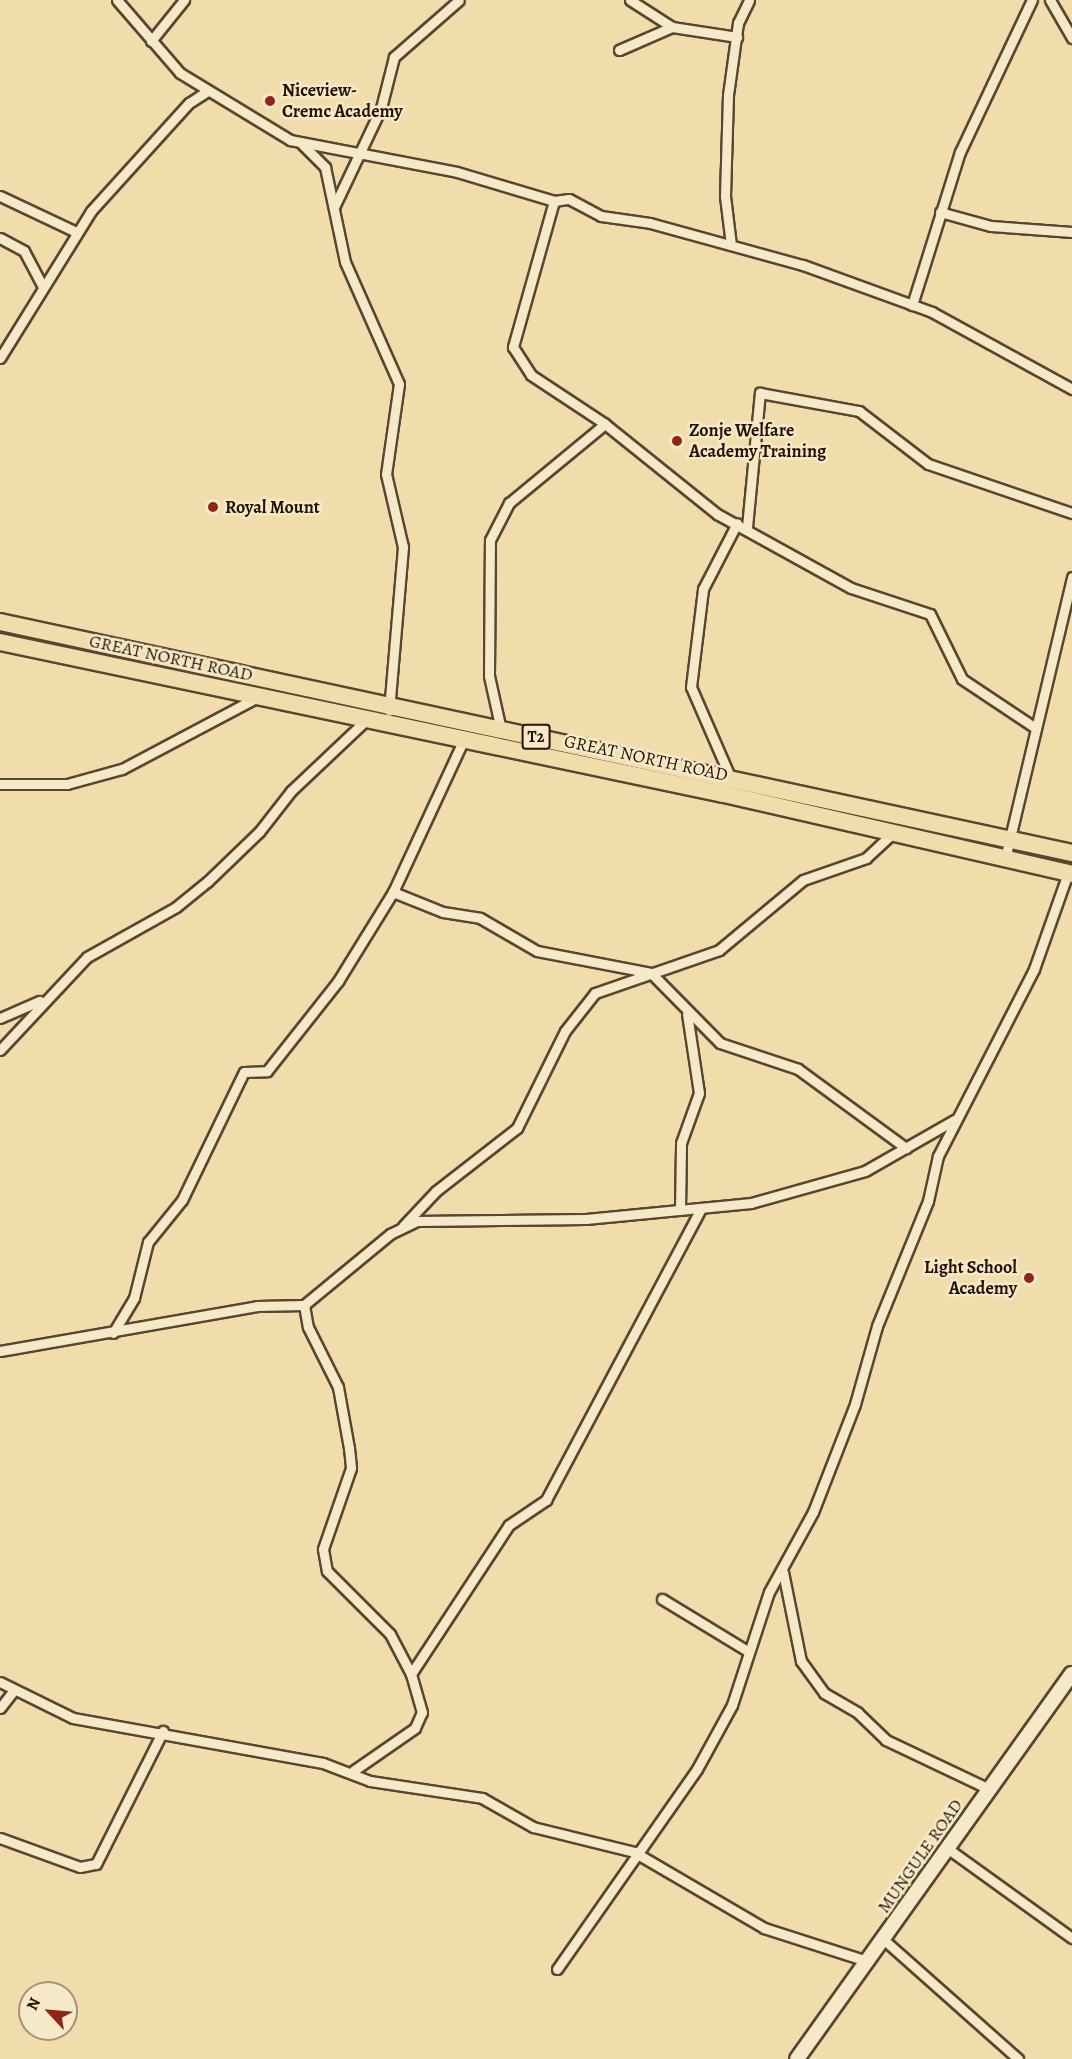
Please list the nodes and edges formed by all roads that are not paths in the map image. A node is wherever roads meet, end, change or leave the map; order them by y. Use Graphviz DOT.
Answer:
graph roads {
  1 [pos="117,0"];
  2 [pos="184,0"];
  3 [pos="459,0"];
  4 [pos="630,0"];
  5 [pos="750,0"];
  6 [pos="1032,0"];
  7 [pos="1050,0"];
  8 [pos="672,27"];
  9 [pos="737,37"];
  10 [pos="1072,38"];
  11 [pos="151,41"];
  12 [pos="619,50"];
  13 [pos="206,92"];
  14 [pos="300,143"];
  15 [pos="359,152"];
  16 [pos="0,196"];
  17 [pos="554,201"];
  18 [pos="335,206"];
  19 [pos="940,212"];
  20 [pos="76,232"];
  21 [pos="1072,232"];
  22 [pos="0,238"];
  23 [pos="731,245"];
  24 [pos="43,287"];
  25 [pos="912,305"];
  26 [pos="0,358"];
  27 [pos="1072,388"];
  28 [pos="605,424"];
  29 [pos="1072,513"];
  30 [pos="737,523"];
  31 [pos="747,527"];
  32 [pos="1072,577"];
  33 [pos="0,622"];
  34 [pos="0,642"];
  35 [pos="258,697"];
  36 [pos="390,706"];
  37 [pos="366,720"];
  38 [pos="386,725"];
  39 [pos="1034,727"];
  40 [pos="501,730"];
  41 [pos="463,741"];
  42 [pos="731,779"];
  43 [pos="0,784"];
  44 [pos="892,834"];
  45 [pos="1010,839"];
  46 [pos="1072,853"];
  47 [pos="1005,859"];
  48 [pos="1070,874"];
  49 [pos="393,892"];
  50 [pos="651,973"];
  51 [pos="43,999"];
  52 [pos="687,1013"];
  53 [pos="0,1018"];
  54 [pos="0,1050"];
  55 [pos="954,1120"];
  56 [pos="906,1148"];
  57 [pos="701,1209"];
  58 [pos="680,1210"];
  59 [pos="403,1226"];
  60 [pos="304,1305"];
  61 [pos="113,1333"];
  62 [pos="0,1351"];
  63 [pos="783,1572"];
  64 [pos="662,1599"];
  65 [pos="746,1650"];
  66 [pos="411,1674"];
  67 [pos="1072,1674"];
  68 [pos="0,1682"];
  69 [pos="14,1690"];
  70 [pos="0,1708"];
  71 [pos="163,1731"];
  72 [pos="353,1771"];
  73 [pos="989,1789"];
  74 [pos="0,1838"];
  75 [pos="947,1848"];
  76 [pos="634,1852"];
  77 [pos="1072,1938"];
  78 [pos="883,1940"];
  79 [pos="867,1961"];
  80 [pos="558,1969"];
  81 [pos="796,2059"];
  82 [pos="1018,2059"];
  1 -- 11 [label="street"];
  2 -- 11 [label="street"];
  3 -- 15 [label="street"];
  4 -- 8 [label="street"];
  5 -- 9 [label="street"];
  6 -- 19 [label="street"];
  7 -- 10 [label="street"];
  8 -- 9 [label="street"];
  8 -- 12 [label="street"];
  9 -- 23 [label="street"];
  11 -- 13 [label="street"];
  13 -- 14 [label="street"];
  13 -- 20 [label="street"];
  14 -- 15 [label="street"];
  14 -- 18 [label="street"];
  15 -- 17 [label="street"];
  15 -- 18 [label="street"];
  16 -- 20 [label="street"];
  17 -- 23 [label="street"];
  17 -- 28 [label="street"];
  18 -- 36 [label="street"];
  19 -- 21 [label="street"];
  19 -- 25 [label="street"];
  20 -- 24 [label="street"];
  22 -- 24 [label="street"];
  23 -- 25 [label="street"];
  24 -- 26 [label="street"];
  25 -- 27 [label="street"];
  28 -- 30 [label="street"];
  28 -- 40 [label="street"];
  29 -- 31 [label="street"];
  30 -- 31 [label="street"];
  30 -- 42 [label="street"];
  31 -- 39 [label="street"];
  32 -- 39 [label="street"];
  33 -- 36 [label="highway, GREAT NORTH ROAD / T2"];
  34 -- 35 [label="highway, GREAT NORTH ROAD / T2"];
  35 -- 37 [label="highway, GREAT NORTH ROAD / T2"];
  35 -- 43 [label="street"];
  36 -- 38 [label="street"];
  36 -- 40 [label="highway, GREAT NORTH ROAD / T2"];
  37 -- 38 [label="highway, GREAT NORTH ROAD / T2"];
  37 -- 51 [label="street"];
  38 -- 41 [label="highway, GREAT NORTH ROAD / T2"];
  39 -- 45 [label="street"];
  40 -- 42 [label="highway, GREAT NORTH ROAD / T2"];
  41 -- 44 [label="highway, GREAT NORTH ROAD / T2"];
  41 -- 49 [label="street"];
  42 -- 45 [label="highway, GREAT NORTH ROAD / T2"];
  44 -- 47 [label="highway, GREAT NORTH ROAD / T2"];
  44 -- 50 [label="street"];
  45 -- 46 [label="highway, GREAT NORTH ROAD / T2"];
  45 -- 47 [label="street"];
  47 -- 48 [label="highway, GREAT NORTH ROAD / T2"];
  48 -- 55 [label="street"];
  49 -- 50 [label="street"];
  49 -- 61 [label="street"];
  50 -- 52 [label="street"];
  50 -- 59 [label="street"];
  51 -- 53 [label="street"];
  51 -- 54 [label="street"];
  52 -- 56 [label="street"];
  52 -- 58 [label="street"];
  55 -- 56 [label="street"];
  55 -- 63 [label="street"];
  56 -- 57 [label="street"];
  57 -- 58 [label="street"];
  57 -- 66 [label="street"];
  58 -- 59 [label="street"];
  59 -- 60 [label="street"];
  60 -- 61 [label="street"];
  60 -- 66 [label="street"];
  61 -- 62 [label="street"];
  63 -- 65 [label="street"];
  63 -- 73 [label="street"];
  64 -- 65 [label="street"];
  65 -- 76 [label="street"];
  66 -- 72 [label="street"];
  67 -- 73 [label="street, MUNGULE ROAD"];
  68 -- 69 [label="street"];
  69 -- 70 [label="street"];
  69 -- 71 [label="street"];
  71 -- 72 [label="street"];
  71 -- 74 [label="street"];
  72 -- 76 [label="street"];
  73 -- 75 [label="street, MUNGULE ROAD"];
  75 -- 77 [label="street"];
  75 -- 78 [label="street, MUNGULE ROAD"];
  76 -- 79 [label="street"];
  76 -- 80 [label="street"];
  78 -- 79 [label="street, MUNGULE ROAD"];
  78 -- 82 [label="street"];
  79 -- 81 [label="street, MUNGULE ROAD"];
}
